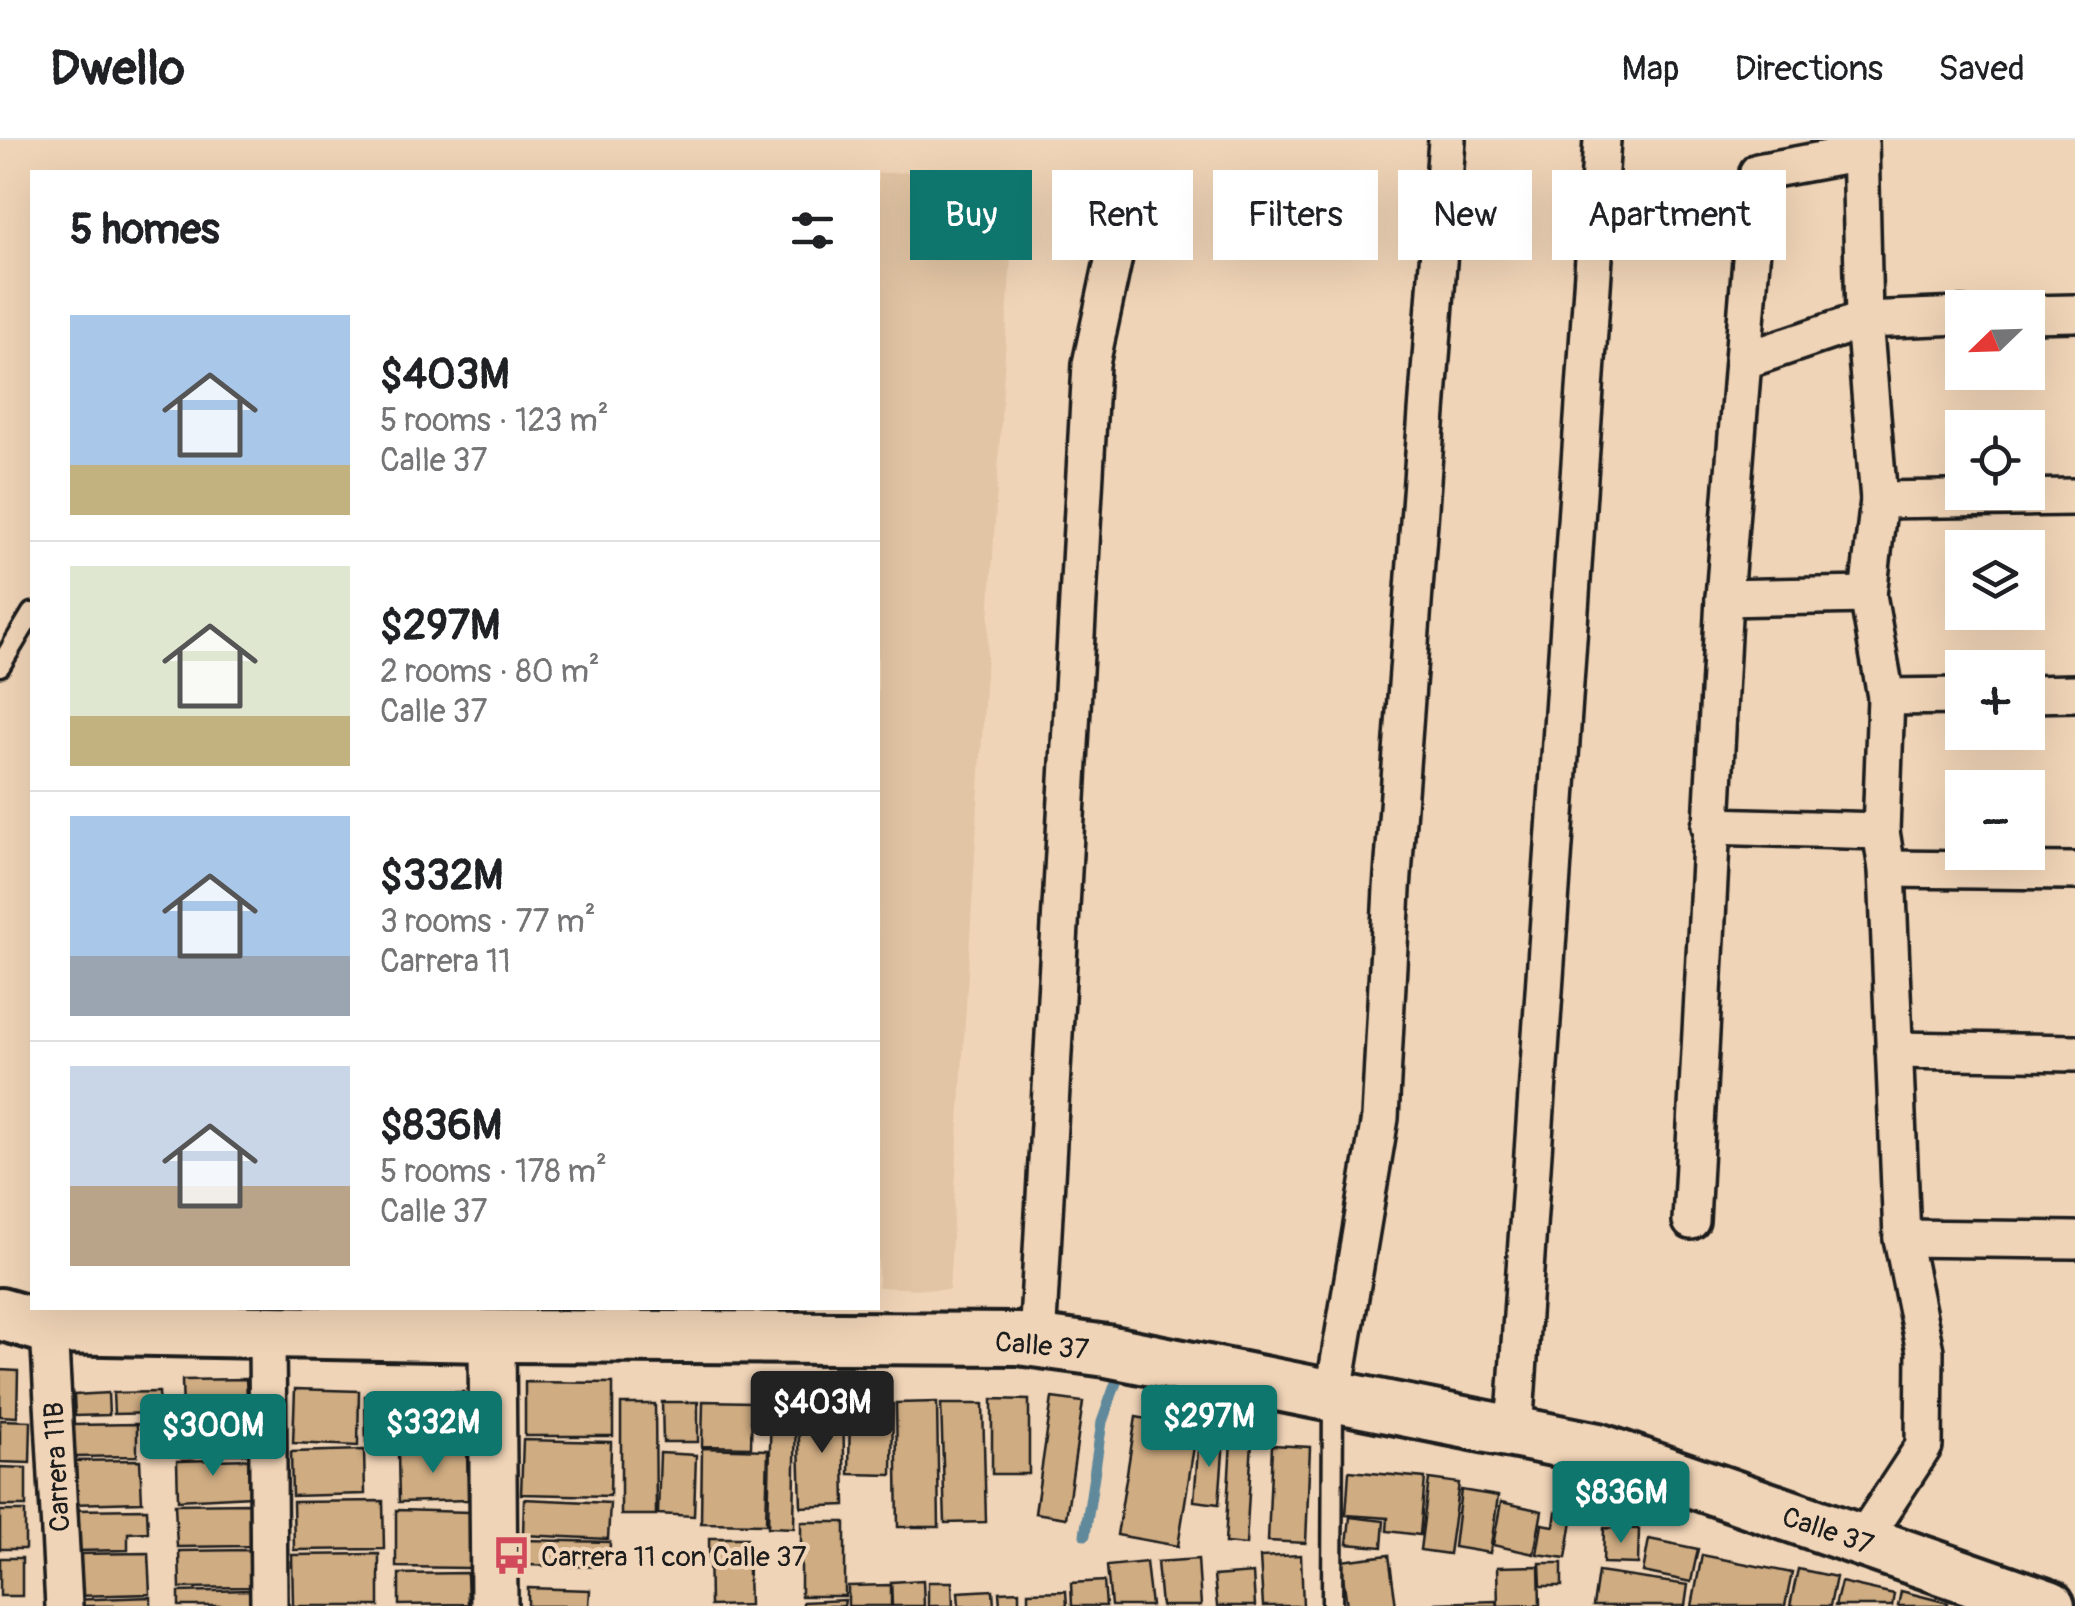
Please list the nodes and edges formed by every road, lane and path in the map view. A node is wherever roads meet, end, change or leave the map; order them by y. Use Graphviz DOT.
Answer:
graph roads {
  1 [pos="1447,140"];
  2 [pos="1602,140"];
  3 [pos="1860,146"];
  4 [pos="1113,260"];
  5 [pos="2075,313"];
  6 [pos="2045,314"];
  7 [pos="1945,317"];
  8 [pos="1864,320"];
  9 [pos="1743,361"];
  10 [pos="2075,497"];
  11 [pos="1879,500"];
  12 [pos="1868,595"];
  13 [pos="1724,598"];
  14 [pos="30,616"];
  15 [pos="0,666"];
  16 [pos="2075,692"];
  17 [pos="2045,693"];
  18 [pos="1945,696"];
  19 [pos="1886,698"];
  20 [pos="1710,826"];
  21 [pos="1881,831"];
  22 [pos="1887,869"];
  23 [pos="2075,871"];
  24 [pos="1894,1050"];
  25 [pos="2075,1053"];
  26 [pos="1692,1221"];
  27 [pos="1902,1238"];
  28 [pos="2075,1240"];
  29 [pos="0,1314"];
  30 [pos="135,1318"];
  31 [pos="256,1324"];
  32 [pos="49,1328"];
  33 [pos="492,1336"];
  34 [pos="1037,1342"];
  35 [pos="1333,1398"];
  36 [pos="1514,1432"];
  37 [pos="1861,1542"];
  38 [pos="1963,1591"];
  39 [pos="64,1606"];
  40 [pos="269,1606"];
  41 [pos="494,1606"];
  42 [pos="1332,1606"];
  43 [pos="2049,1606"];
  1 -- 35 [label="street"];
  2 -- 36 [label="street"];
  3 -- 8 [label="street"];
  3 -- 9 [label="street"];
  4 -- 34 [label="street"];
  5 -- 6 [label="street"];
  7 -- 8 [label="street"];
  8 -- 9 [label="street"];
  8 -- 11 [label="street"];
  9 -- 13 [label="street"];
  10 -- 11 [label="street"];
  11 -- 12 [label="street"];
  12 -- 13 [label="street"];
  12 -- 19 [label="street"];
  13 -- 20 [label="street"];
  14 -- 15 [label="lane"];
  16 -- 17 [label="street"];
  18 -- 19 [label="street"];
  19 -- 21 [label="street"];
  20 -- 21 [label="street"];
  20 -- 26 [label="street"];
  21 -- 22 [label="street"];
  22 -- 23 [label="street"];
  22 -- 24 [label="street"];
  24 -- 25 [label="street"];
  24 -- 27 [label="street"];
  27 -- 28 [label="street"];
  27 -- 37 [label="street"];
  29 -- 32 [label="main road, Calle 37"];
  30 -- 31 [label="main road, Calle 37"];
  30 -- 32 [label="main road, Calle 37"];
  31 -- 33 [label="main road, Calle 37"];
  31 -- 40 [label="street"];
  32 -- 39 [label="street, Carrera 11B"];
  33 -- 34 [label="main road, Calle 37"];
  33 -- 41 [label="street"];
  34 -- 35 [label="main road, Calle 37"];
  35 -- 36 [label="main road, Calle 37"];
  35 -- 42 [label="lane"];
  36 -- 37 [label="main road, Calle 37"];
  37 -- 38 [label="main road, Calle 37"];
  38 -- 43 [label="main road, Calle 37"];
}
